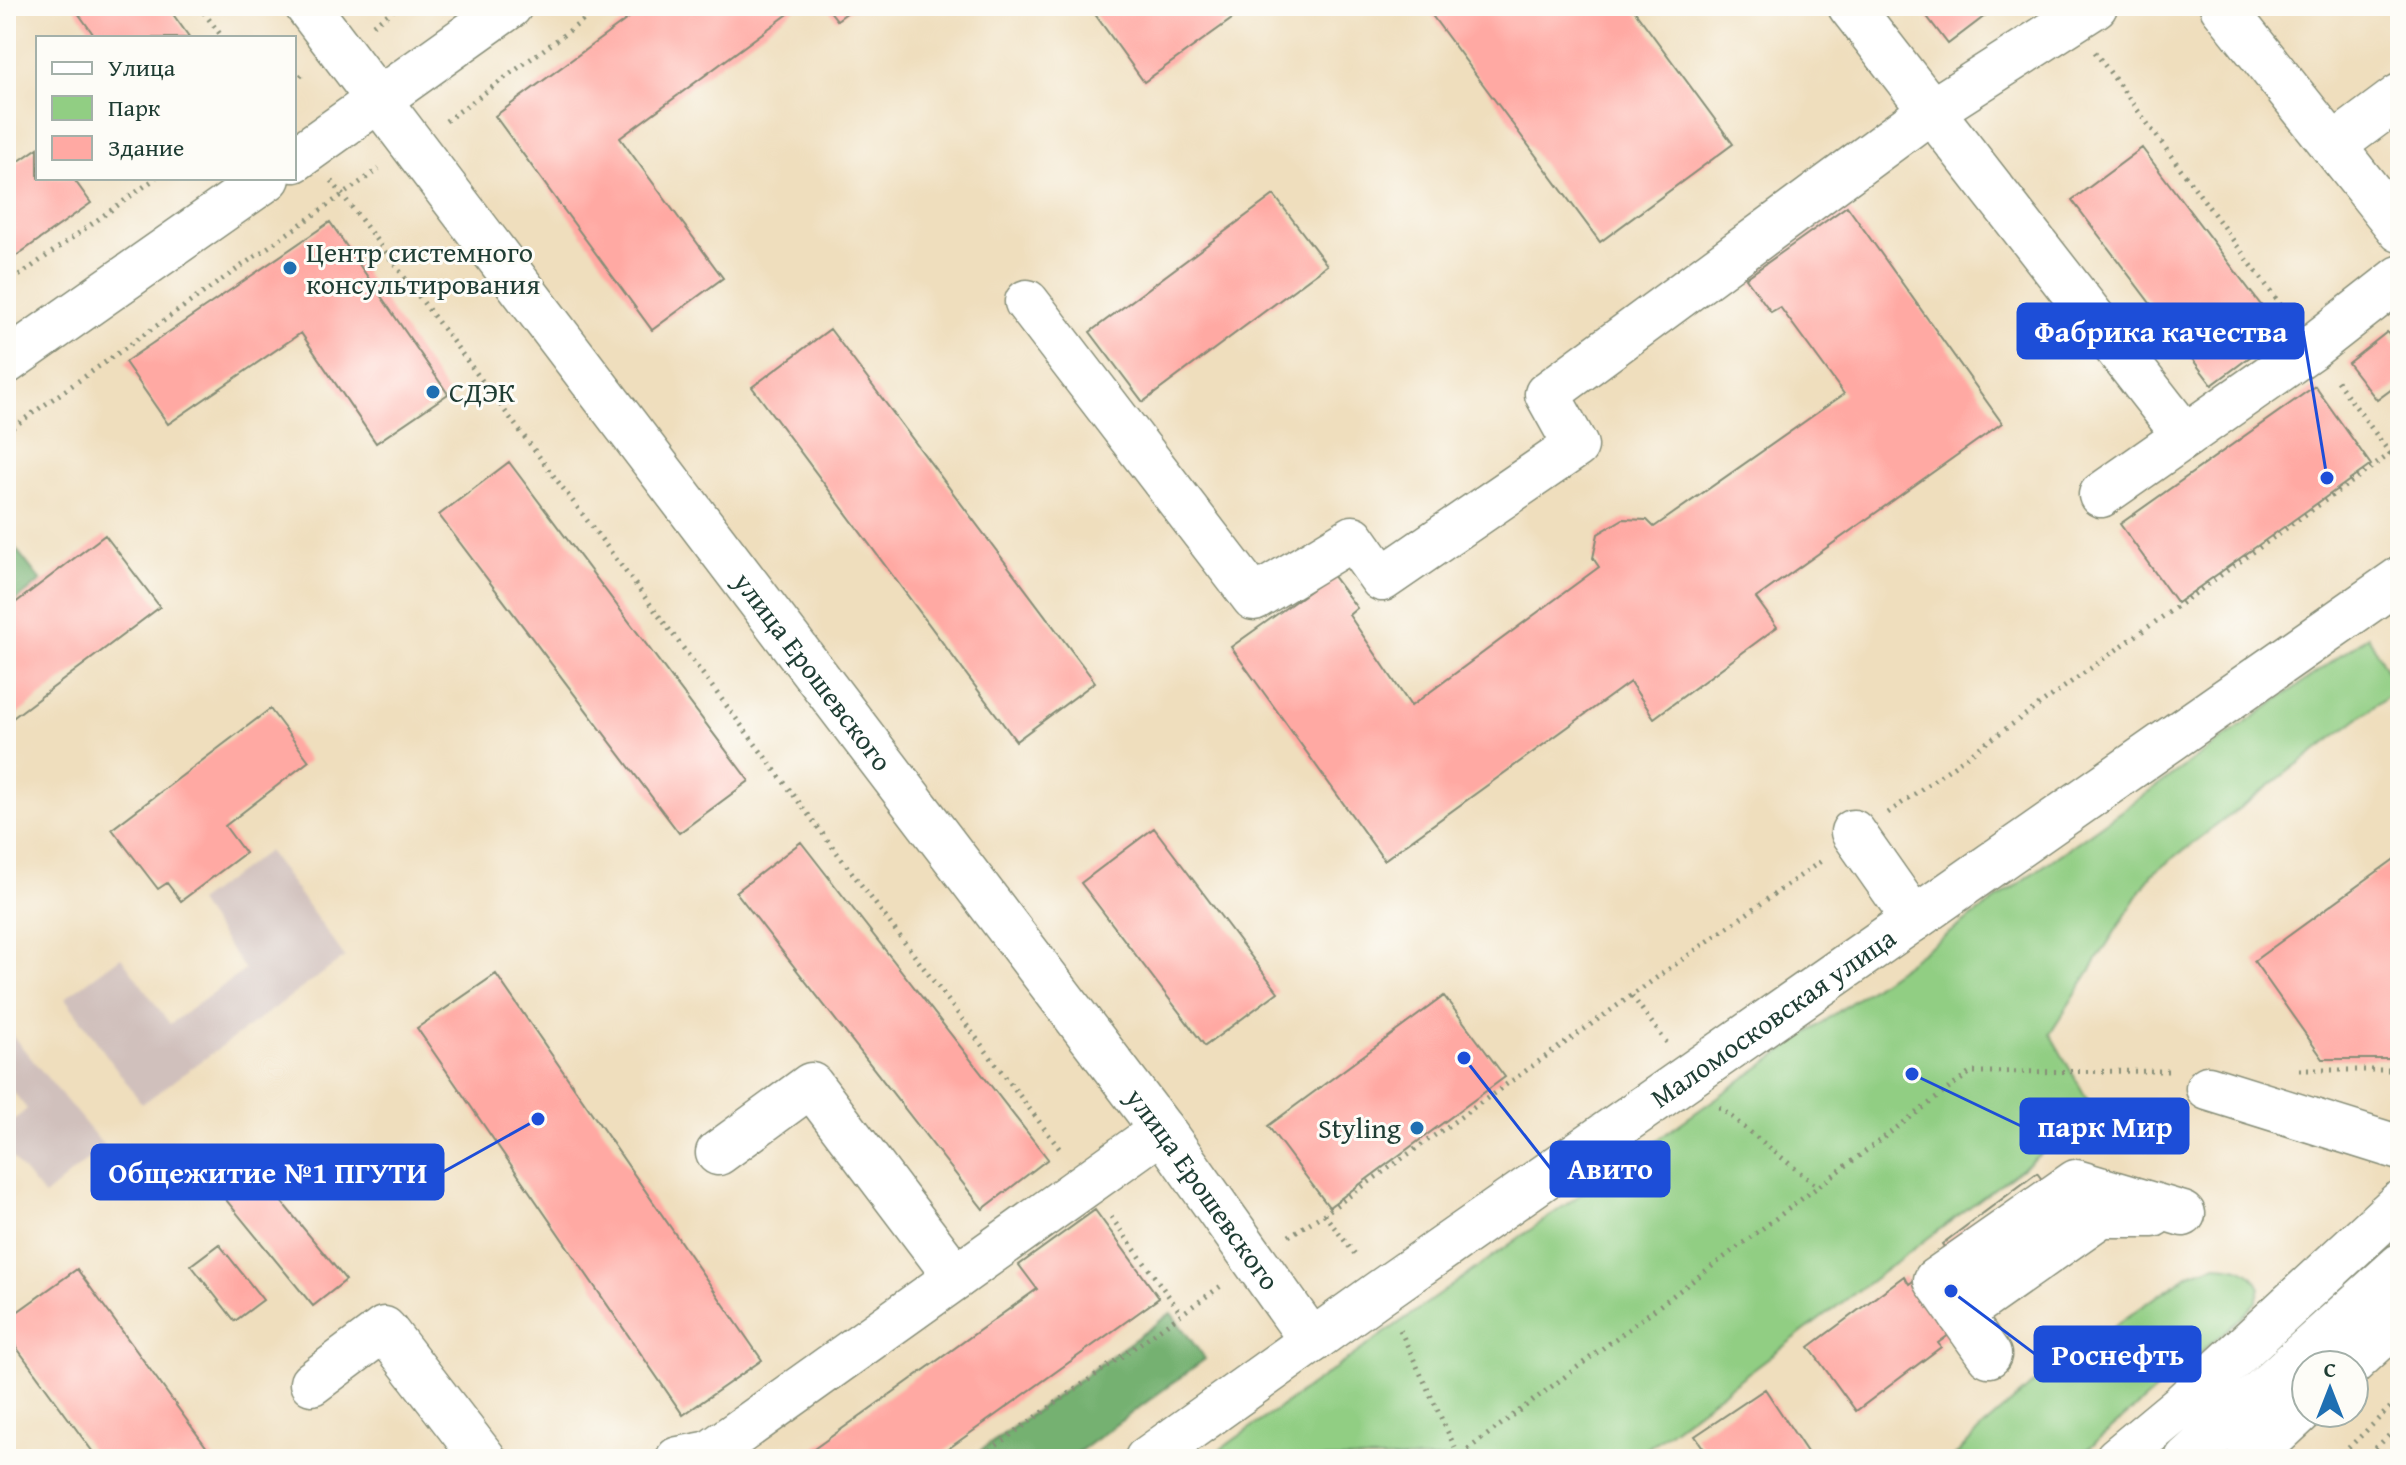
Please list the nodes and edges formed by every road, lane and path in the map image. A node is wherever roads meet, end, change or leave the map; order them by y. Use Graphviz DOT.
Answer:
graph roads {
  1 [pos="199,6"];
  2 [pos="307,6"];
  3 [pos="510,6"];
  4 [pos="603,6"];
  5 [pos="1850,6"];
  6 [pos="2222,6"];
  7 [pos="2084,14"];
  8 [pos="222,36"];
  9 [pos="2400,96"];
  10 [pos="379,100"];
  11 [pos="1930,111"];
  12 [pos="413,145"];
  13 [pos="2333,146"];
  14 [pos="301,155"];
  15 [pos="153,180"];
  16 [pos="265,180"];
  17 [pos="343,195"];
  18 [pos="2400,230"];
  19 [pos="2400,278"];
  20 [pos="6,285"];
  21 [pos="1027,302"];
  22 [pos="2312,347"];
  23 [pos="6,362"];
  24 [pos="6,432"];
  25 [pos="2185,436"];
  26 [pos="2400,467"];
  27 [pos="2101,495"];
  28 [pos="2400,579"];
  29 [pos="1853,832"];
  30 [pos="1914,919"];
  31 [pos="1632,996"];
  32 [pos="1674,1054"];
  33 [pos="2289,1070"];
  34 [pos="2400,1070"];
  35 [pos="2193,1080"];
  36 [pos="1714,1103"];
  37 [pos="1162,1130"];
  38 [pos="2400,1148"];
  39 [pos="718,1153"];
  40 [pos="1086,1184"];
  41 [pos="1818,1187"];
  42 [pos="2400,1203"];
  43 [pos="1324,1214"];
  44 [pos="2183,1214"];
  45 [pos="1309,1224"];
  46 [pos="1289,1236"];
  47 [pos="2400,1266"];
  48 [pos="1365,1269"];
  49 [pos="956,1277"];
  50 [pos="1233,1277"];
  51 [pos="1181,1313"];
  52 [pos="2400,1319"];
  53 [pos="1399,1327"];
  54 [pos="1312,1341"];
  55 [pos="2367,1349"];
  56 [pos="1989,1355"];
  57 [pos="312,1383"];
  58 [pos="2400,1398"];
  59 [pos="2290,1421"];
  60 [pos="2400,1425"];
  61 [pos="1457,1458"];
  62 [pos="484,1459"];
  63 [pos="678,1459"];
  64 [pos="977,1459"];
  65 [pos="1147,1459"];
  66 [pos="2117,1459"];
  67 [pos="2187,1459"];
  68 [pos="2249,1459"];
  69 [pos="2337,1459"];
  70 [pos="2364,1459"];
  1 -- 8 [label="path"];
  2 -- 10 [label="street, улица Ерошевского"];
  3 -- 10 [label="street"];
  4 -- 12 [label="path"];
  5 -- 11 [label="street"];
  6 -- 13 [label="street"];
  7 -- 11 [label="street"];
  7 -- 22 [label="path"];
  9 -- 13 [label="street"];
  10 -- 12 [label="street, улица Ерошевского"];
  10 -- 14 [label="street"];
  11 -- 21 [label="street"];
  11 -- 25 [label="street"];
  12 -- 17 [label="path"];
  12 -- 37 [label="street, улица Ерошевского"];
  13 -- 18 [label="street"];
  14 -- 17 [label="path"];
  15 -- 20 [label="path"];
  16 -- 23 [label="street"];
  17 -- 24 [label="path"];
  17 -- 40 [label="path"];
  19 -- 22 [label="street"];
  22 -- 25 [label="street"];
  22 -- 26 [label="path"];
  25 -- 27 [label="street"];
  28 -- 30 [label="street, Маломосковская улица"];
  29 -- 30 [label="street"];
  30 -- 54 [label="street, Маломосковская улица"];
  31 -- 32 [label="path"];
  33 -- 34 [label="path"];
  35 -- 38 [label="street"];
  35 -- 41 [label="path"];
  36 -- 41 [label="path"];
  37 -- 40 [label="street"];
  37 -- 54 [label="street, улица Ерошевского"];
  39 -- 49 [label="street"];
  40 -- 49 [label="street"];
  40 -- 51 [label="path"];
  41 -- 61 [label="path"];
  42 -- 66 [label="street"];
  43 -- 48 [label="path"];
  44 -- 56 [label="street"];
  45 -- 46 [label="path"];
  47 -- 67 [label="street"];
  49 -- 63 [label="street"];
  50 -- 51 [label="path"];
  51 -- 64 [label="path"];
  52 -- 55 [label="street"];
  53 -- 61 [label="path"];
  54 -- 65 [label="street, Маломосковская улица"];
  57 -- 62 [label="street"];
  58 -- 69 [label="path"];
  59 -- 68 [label="street"];
  60 -- 70 [label="path"];
}
